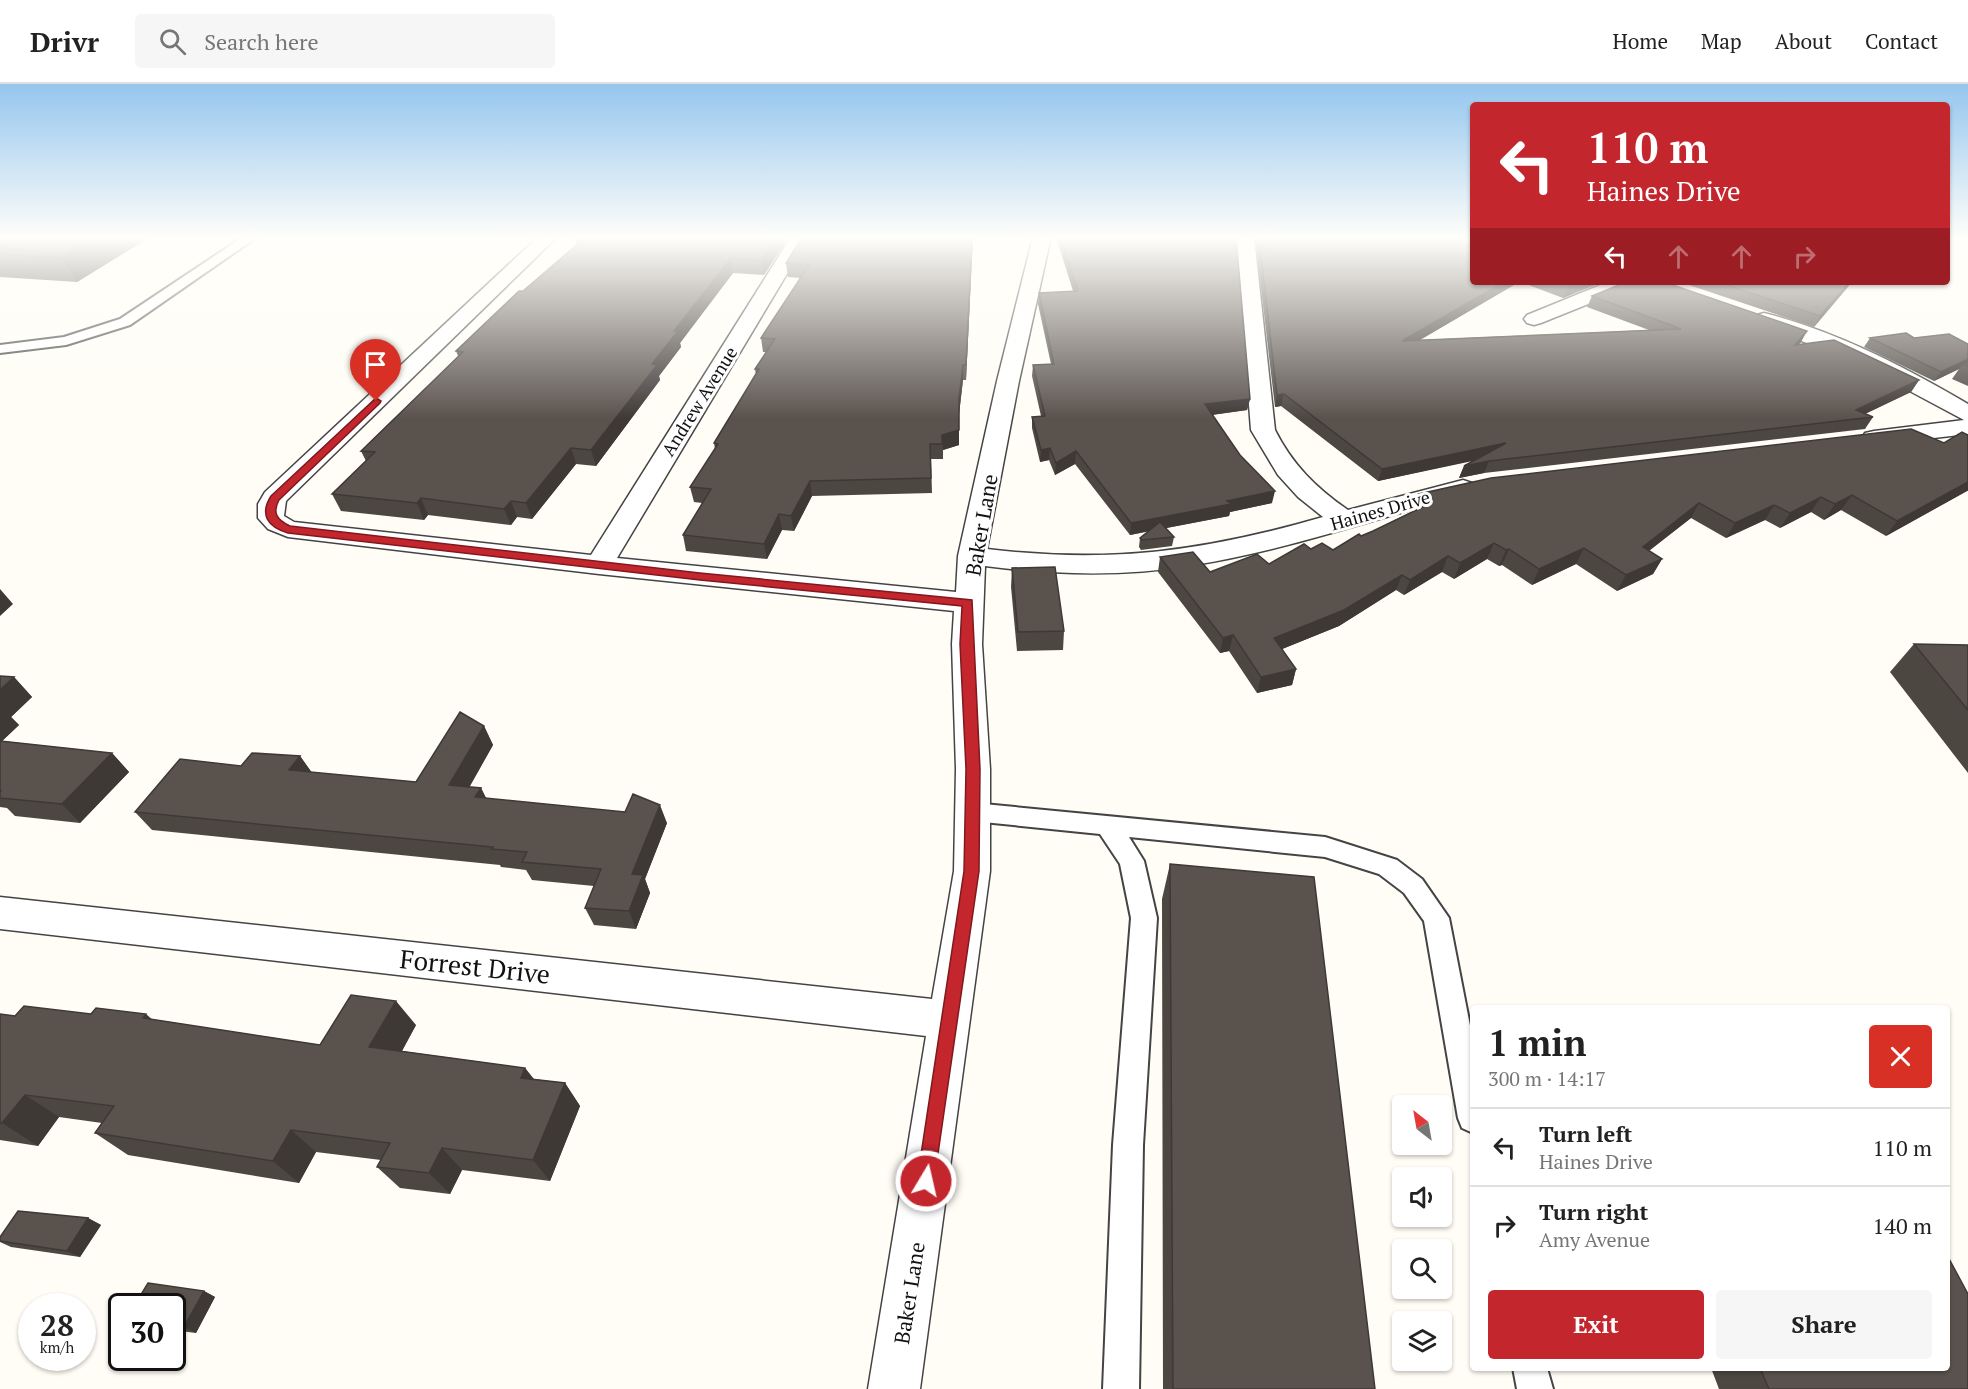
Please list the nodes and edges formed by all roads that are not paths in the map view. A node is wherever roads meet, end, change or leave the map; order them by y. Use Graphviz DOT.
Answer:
graph roads {
  1 [pos="161,298"];
  2 [pos="484,298"];
  3 [pos="763,298"];
  4 [pos="1028,298"];
  5 [pos="1251,298"];
  6 [pos="1586,298"];
  7 [pos="1743,312"];
  8 [pos="1534,319"];
  9 [pos="0,349"];
  10 [pos="1968,414"];
  11 [pos="1968,427"];
  12 [pos="1852,440"];
  13 [pos="1484,483"];
  14 [pos="1344,520"];
  15 [pos="972,556"];
  16 [pos="599,565"];
  17 [pos="968,603"];
  18 [pos="972,812"];
  19 [pos="1107,825"];
  20 [pos="0,913"];
  21 [pos="951,1020"];
  22 [pos="1470,1102"];
  23 [pos="1531,1371"];
  24 [pos="894,1389"];
  25 [pos="1121,1389"];
  26 [pos="1535,1389"];
  1 -- 9 [label="lane"];
  2 -- 16 [label="street"];
  3 -- 16 [label="street, Andrew Avenue"];
  4 -- 15 [label="street, Baker Lane"];
  5 -- 14 [label="street"];
  6 -- 8 [label="street"];
  7 -- 10 [label="street"];
  11 -- 12 [label="street"];
  13 -- 14 [label="street, Haines Drive"];
  14 -- 15 [label="street, Haines Drive"];
  15 -- 17 [label="street, Baker Lane"];
  16 -- 17 [label="street"];
  17 -- 18 [label="street, Baker Lane"];
  18 -- 19 [label="lane"];
  18 -- 21 [label="street, Baker Lane"];
  19 -- 22 [label="lane"];
  19 -- 25 [label="lane"];
  20 -- 21 [label="street, Forrest Drive"];
  21 -- 24 [label="street, Baker Lane"];
  23 -- 26 [label="lane"];
}
